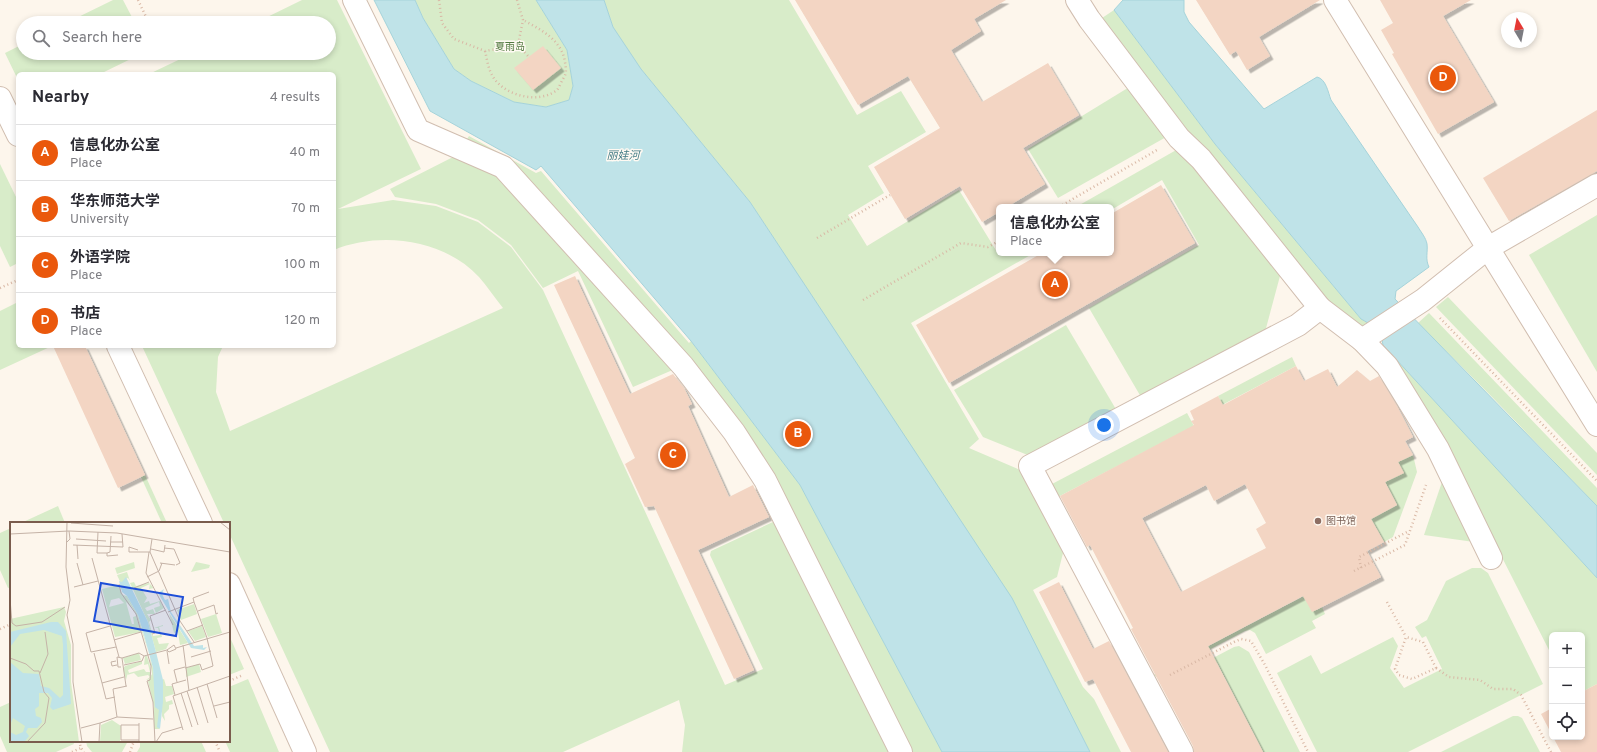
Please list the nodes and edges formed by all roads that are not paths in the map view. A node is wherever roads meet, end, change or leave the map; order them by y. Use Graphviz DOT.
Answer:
graph roads {
  1 [pos="354,0"];
  2 [pos="1077,0"];
  3 [pos="1335,0"];
  4 [pos="0,98"];
  5 [pos="16,131"];
  6 [pos="1597,185"];
  7 [pos="1488,248"];
  8 [pos="1320,308"];
  9 [pos="1368,336"];
  10 [pos="119,348"];
  11 [pos="1597,425"];
  12 [pos="201,522"];
  13 [pos="1491,558"];
  14 [pos="230,586"];
  15 [pos="305,752"];
  16 [pos="901,752"];
  17 [pos="1182,752"];
  1 -- 16 [label="lane"];
  2 -- 8 [label="lane"];
  3 -- 7 [label="lane"];
  4 -- 5 [label="lane"];
  6 -- 7 [label="lane"];
  7 -- 9 [label="lane"];
  7 -- 11 [label="lane"];
  8 -- 9 [label="lane"];
  8 -- 17 [label="lane"];
  9 -- 13 [label="lane"];
  10 -- 12 [label="lane"];
  14 -- 15 [label="lane"];
}
